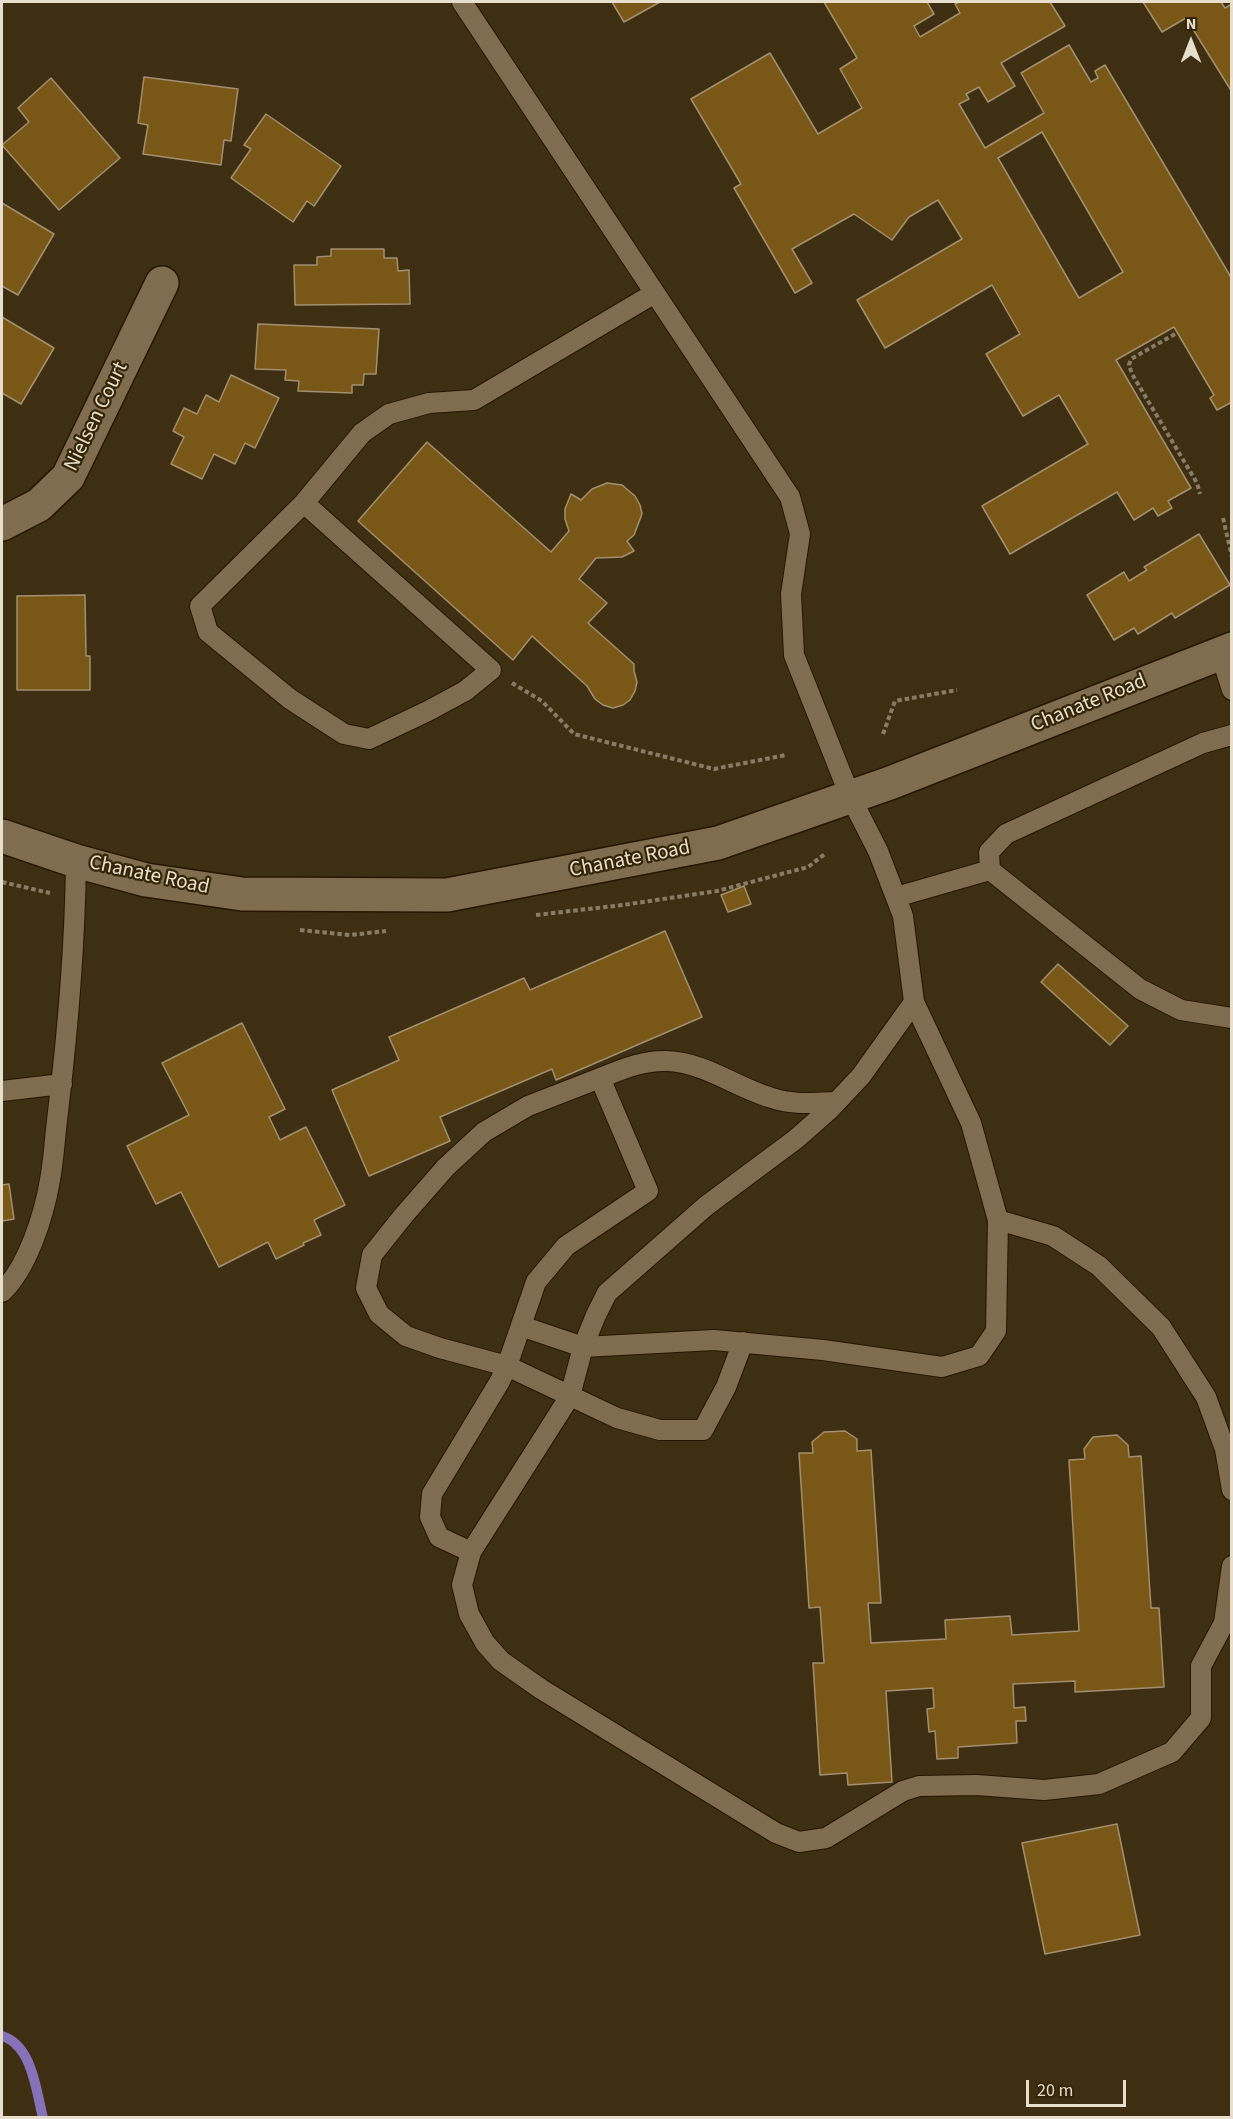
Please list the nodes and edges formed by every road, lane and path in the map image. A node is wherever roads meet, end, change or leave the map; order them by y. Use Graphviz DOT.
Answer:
graph roads {
  1 [pos="462,2"];
  2 [pos="162,283"];
  3 [pos="655,293"];
  4 [pos="1175,334"];
  5 [pos="1200,494"];
  6 [pos="304,503"];
  7 [pos="1223,518"];
  8 [pos="2,524"];
  9 [pos="1232,557"];
  10 [pos="1226,650"];
  11 [pos="491,670"];
  12 [pos="957,690"];
  13 [pos="1232,690"];
  14 [pos="883,734"];
  15 [pos="1232,735"];
  16 [pos="786,755"];
  17 [pos="850,796"];
  18 [pos="2,836"];
  19 [pos="76,861"];
  20 [pos="990,870"];
  21 [pos="896,897"];
  22 [pos="914,1002"];
  23 [pos="1232,1018"];
  24 [pos="600,1078"];
  25 [pos="62,1084"];
  26 [pos="2,1091"];
  27 [pos="836,1102"];
  28 [pos="998,1220"];
  29 [pos="2,1292"];
  30 [pos="520,1326"];
  31 [pos="743,1342"];
  32 [pos="583,1347"];
  33 [pos="507,1366"];
  34 [pos="570,1396"];
  35 [pos="1232,1490"];
  36 [pos="471,1552"];
  37 [pos="1232,1566"];
  1 -- 3 [label="lane"];
  2 -- 8 [label="street, Nielsen Court"];
  3 -- 6 [label="lane"];
  3 -- 17 [label="lane"];
  4 -- 5 [label="path"];
  6 -- 11 [label="lane"];
  6 -- 11 [label="lane"];
  7 -- 9 [label="path"];
  10 -- 13 [label="lane"];
  10 -- 17 [label="street, Chanate Road"];
  11 -- 16 [label="path"];
  12 -- 14 [label="path"];
  15 -- 20 [label="lane"];
  17 -- 19 [label="street, Chanate Road"];
  17 -- 21 [label="lane"];
  18 -- 19 [label="street, Chanate Road"];
  19 -- 25 [label="lane"];
  20 -- 21 [label="lane"];
  20 -- 23 [label="lane"];
  21 -- 22 [label="lane"];
  22 -- 27 [label="lane"];
  22 -- 28 [label="lane"];
  24 -- 27 [label="lane"];
  24 -- 30 [label="lane"];
  24 -- 33 [label="lane"];
  25 -- 26 [label="lane"];
  25 -- 29 [label="lane"];
  27 -- 32 [label="lane"];
  28 -- 31 [label="lane"];
  28 -- 35 [label="lane"];
  30 -- 32 [label="lane"];
  30 -- 33 [label="lane"];
  31 -- 32 [label="lane"];
  31 -- 34 [label="lane"];
  32 -- 34 [label="lane"];
  33 -- 34 [label="lane"];
  33 -- 36 [label="lane"];
  34 -- 36 [label="lane"];
  36 -- 37 [label="lane"];
}
